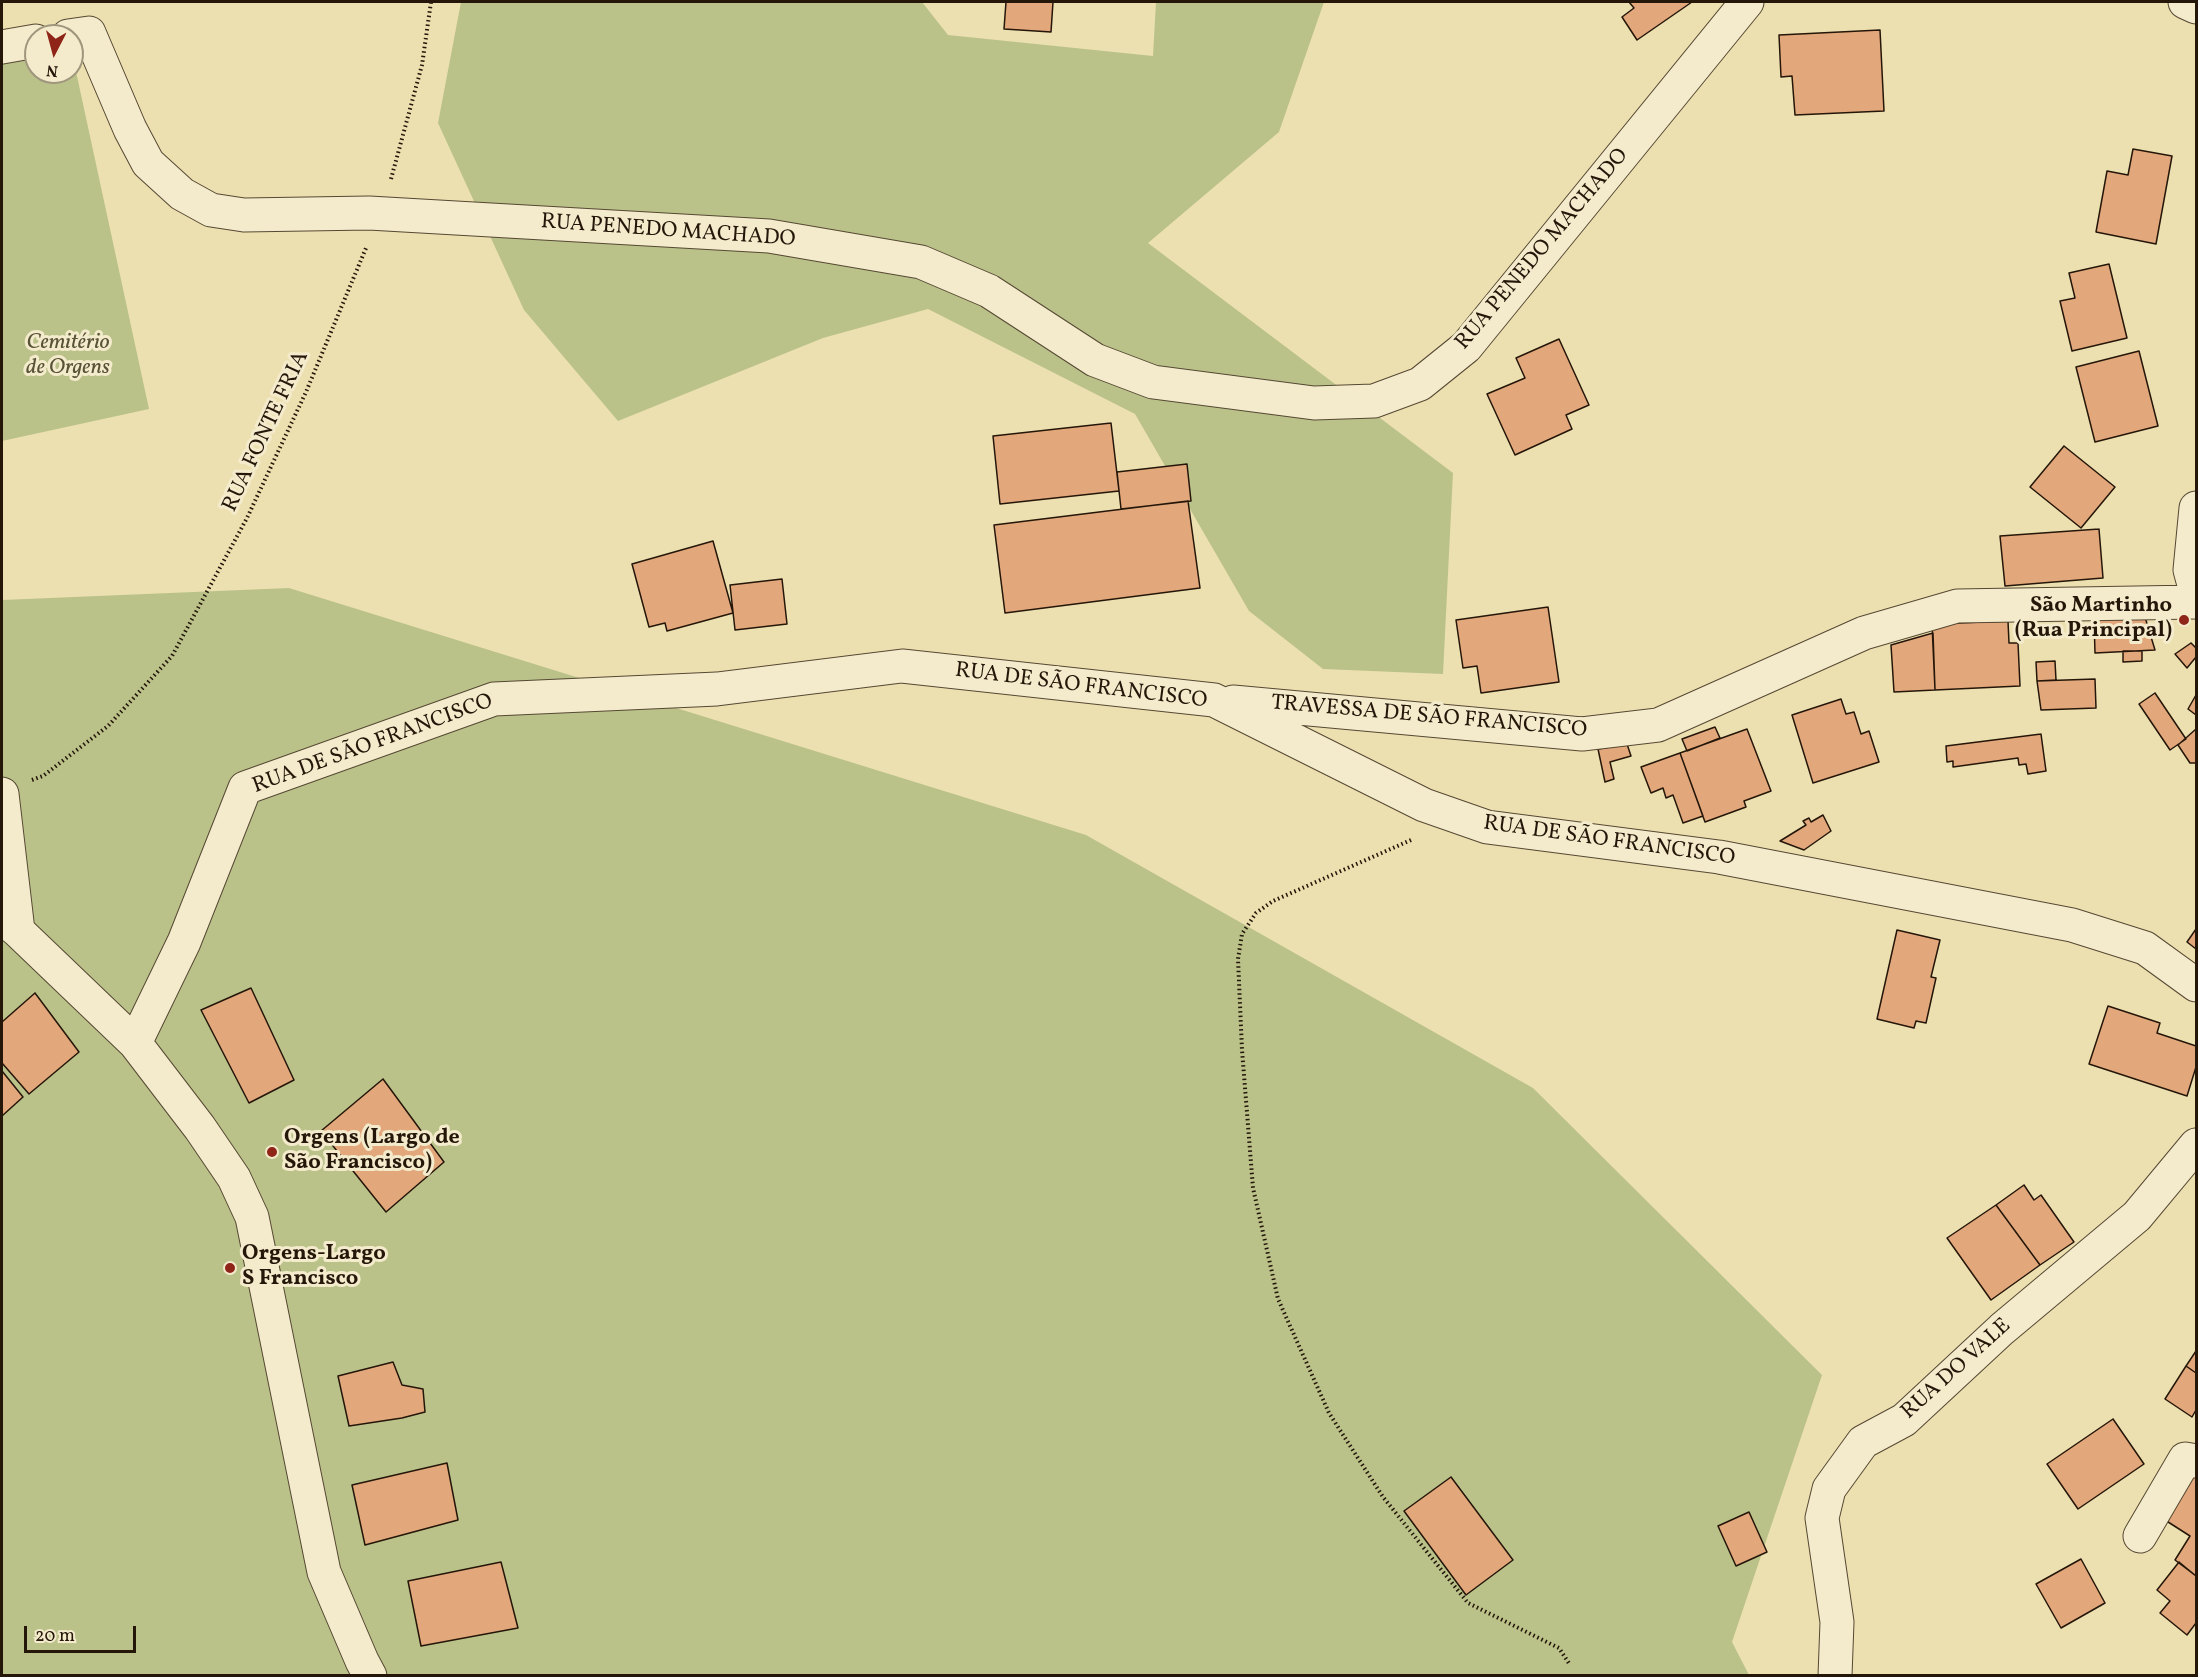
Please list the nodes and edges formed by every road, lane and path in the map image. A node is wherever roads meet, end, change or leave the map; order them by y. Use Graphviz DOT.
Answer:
graph roads {
  1 [pos="431,2"];
  2 [pos="1747,2"];
  3 [pos="2185,2"];
  4 [pos="2196,7"];
  5 [pos="24,43"];
  6 [pos="84,45"];
  7 [pos="2,47"];
  8 [pos="382,213"];
  9 [pos="2196,508"];
  10 [pos="2196,592"];
  11 [pos="2196,602"];
  12 [pos="1214,700"];
  13 [pos="12,789"];
  14 [pos="1453,815"];
  15 [pos="10,925"];
  16 [pos="2196,985"];
  17 [pos="135,1043"];
  18 [pos="2196,1145"];
  19 [pos="2196,1461"];
  20 [pos="2140,1536"];
  21 [pos="1570,1665"];
  22 [pos="370,1676"];
  23 [pos="1835,1676"];
  1 -- 8 [label="path, RUA FONTE FRIA"];
  2 -- 8 [label="street, RUA PENEDO MACHADO"];
  3 -- 4 [label="street"];
  5 -- 7 [label="street"];
  6 -- 8 [label="street, RUA PENEDO MACHADO"];
  8 -- 13 [label="path, RUA FONTE FRIA"];
  9 -- 10 [label="street"];
  11 -- 12 [label="street, TRAVESSA DE SÃO FRANCISCO"];
  12 -- 14 [label="street, RUA DE SÃO FRANCISCO"];
  12 -- 17 [label="street, RUA DE SÃO FRANCISCO"];
  13 -- 15 [label="street"];
  14 -- 16 [label="street, RUA DE SÃO FRANCISCO"];
  14 -- 21 [label="path"];
  15 -- 17 [label="street"];
  17 -- 22 [label="street"];
  18 -- 23 [label="street, RUA DO VALE"];
  19 -- 20 [label="street"];
}
